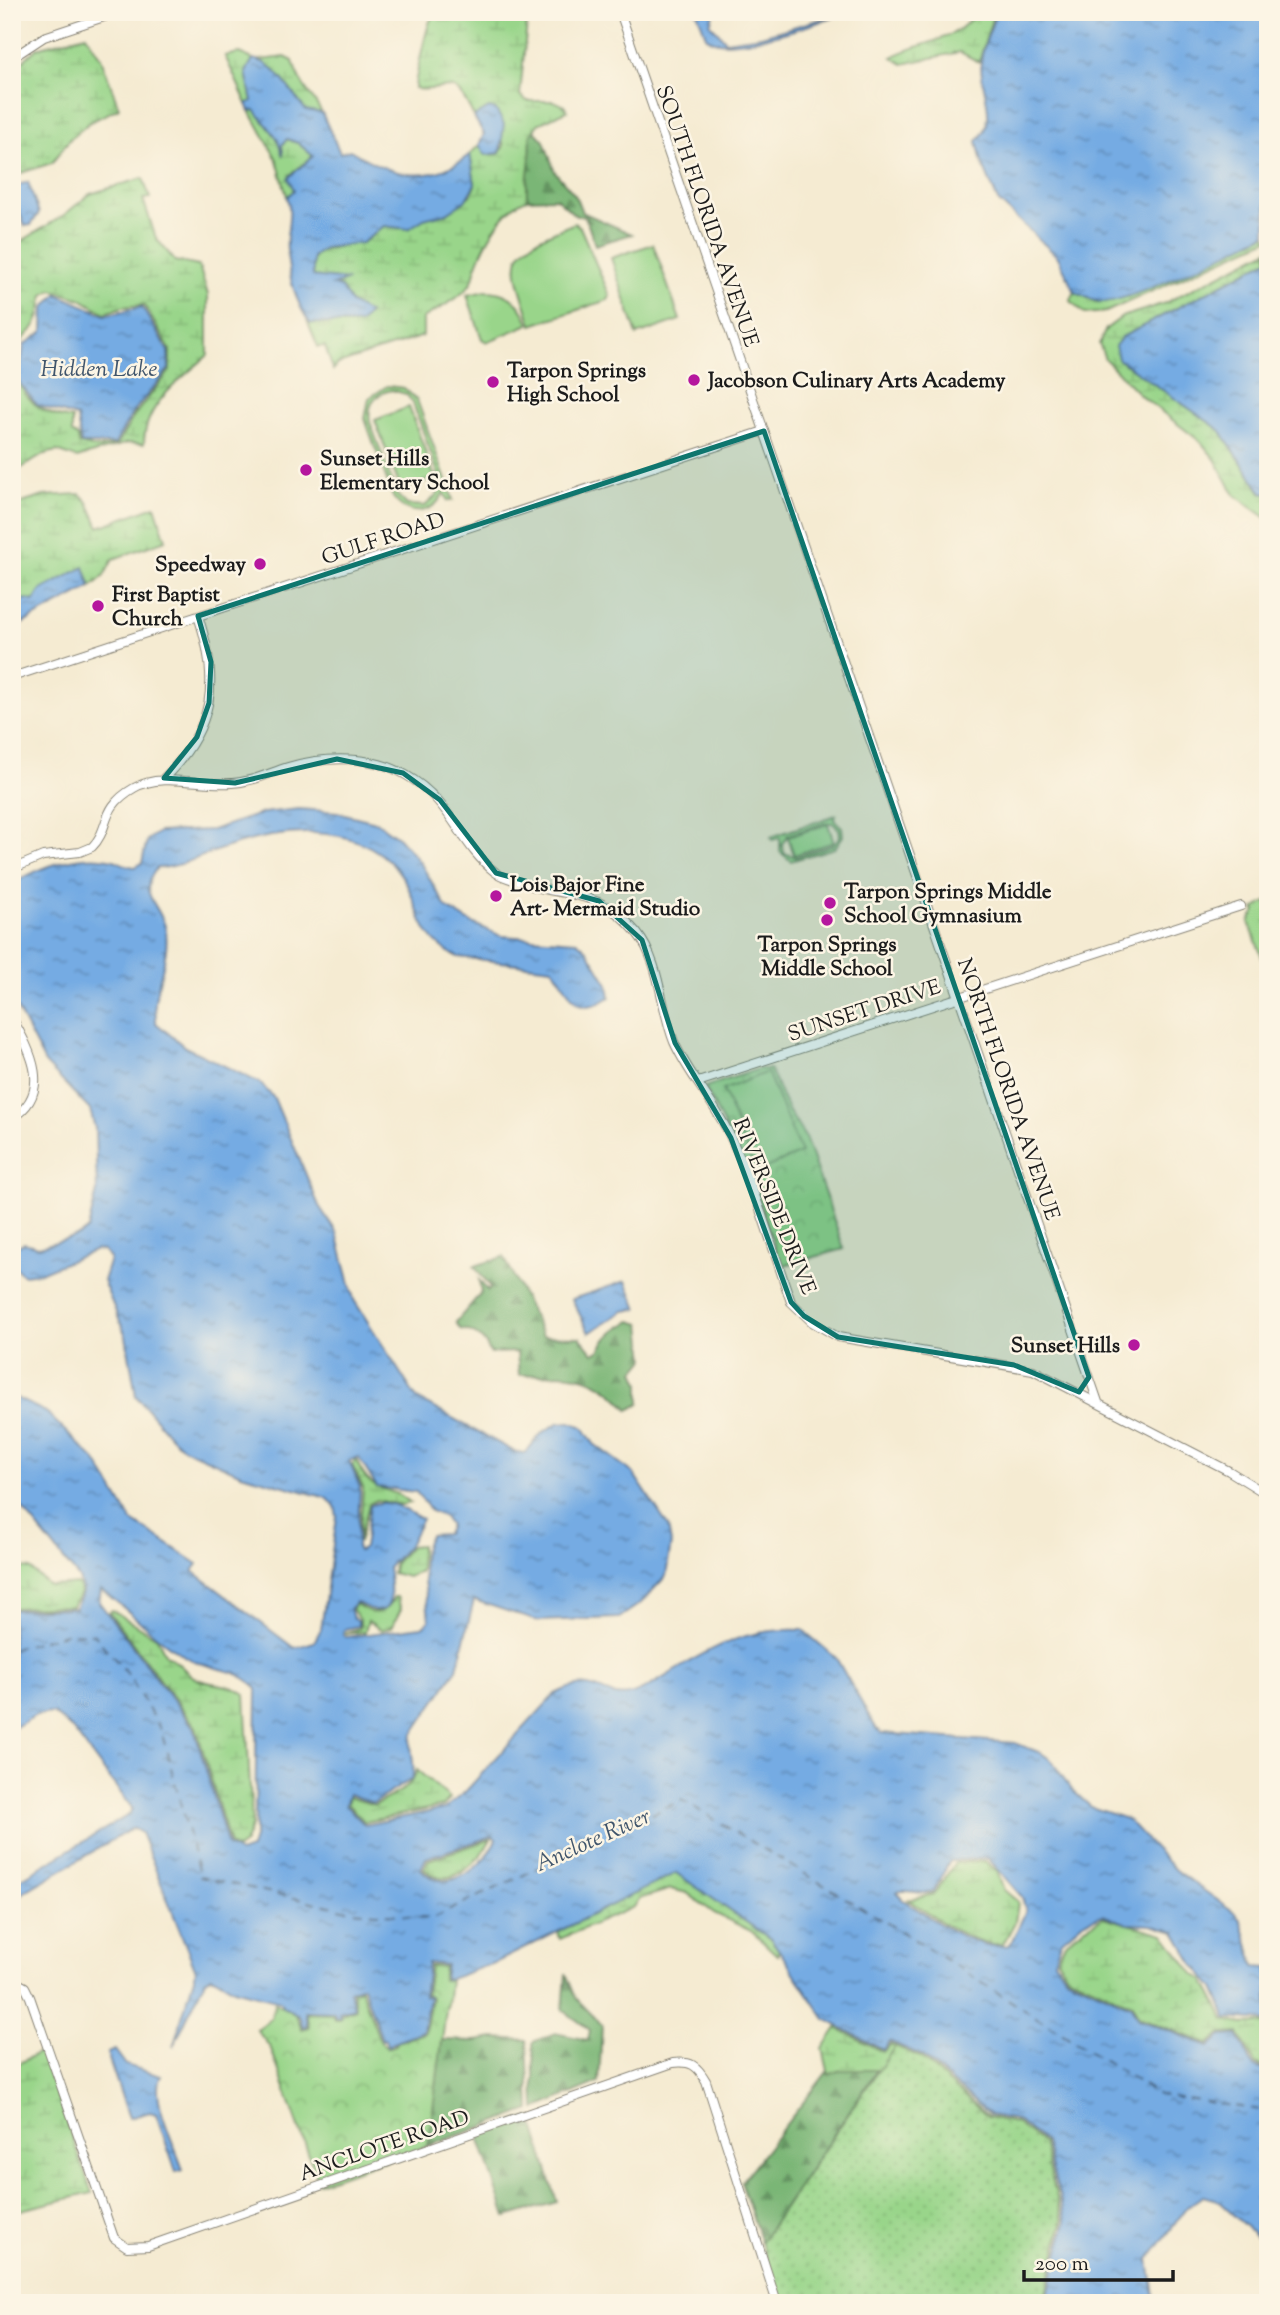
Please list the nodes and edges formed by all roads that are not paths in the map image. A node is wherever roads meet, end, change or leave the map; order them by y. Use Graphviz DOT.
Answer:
graph roads {
  1 [pos="119,12"];
  2 [pos="620,12"];
  3 [pos="12,58"];
  4 [pos="764,431"];
  5 [pos="198,616"];
  6 [pos="12,677"];
  7 [pos="164,778"];
  8 [pos="12,869"];
  9 [pos="1241,906"];
  10 [pos="959,998"];
  11 [pos="12,1018"];
  12 [pos="698,1082"];
  13 [pos="12,1118"];
  14 [pos="1089,1377"];
  15 [pos="1079,1392"];
  16 [pos="1098,1402"];
  17 [pos="1268,1495"];
  18 [pos="12,1980"];
  19 [pos="777,2303"];
  1 -- 3 [label="street"];
  2 -- 4 [label="street, SOUTH FLORIDA AVENUE"];
  4 -- 5 [label="street, GULF ROAD"];
  4 -- 10 [label="street, NORTH FLORIDA AVENUE"];
  5 -- 6 [label="street, GULF ROAD"];
  5 -- 7 [label="street"];
  7 -- 8 [label="street, RIVERSIDE DRIVE"];
  7 -- 12 [label="street, RIVERSIDE DRIVE"];
  9 -- 10 [label="street, SUNSET DRIVE"];
  10 -- 12 [label="street, SUNSET DRIVE"];
  10 -- 14 [label="street, NORTH FLORIDA AVENUE"];
  11 -- 13 [label="street"];
  12 -- 15 [label="street, RIVERSIDE DRIVE"];
  14 -- 15 [label="street"];
  14 -- 16 [label="street, NORTH FLORIDA AVENUE"];
  15 -- 16 [label="street, RIVERSIDE DRIVE"];
  16 -- 17 [label="street, RIVERSIDE DRIVE"];
  18 -- 19 [label="street, ANCLOTE ROAD"];
}
